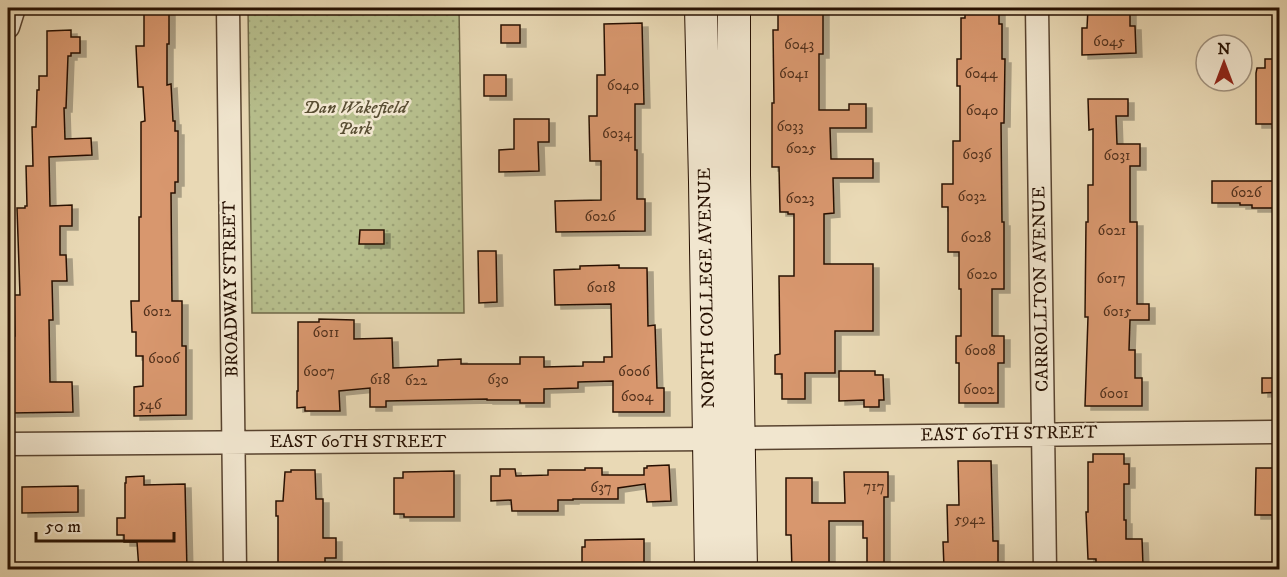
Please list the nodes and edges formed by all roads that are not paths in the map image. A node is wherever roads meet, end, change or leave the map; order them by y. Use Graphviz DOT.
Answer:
graph roads {
  1 [pos="14,8"];
  2 [pos="228,8"];
  3 [pos="701,8"];
  4 [pos="735,8"];
  5 [pos="1037,8"];
  6 [pos="8,27"];
  7 [pos="1280,432"];
  8 [pos="1043,434"];
  9 [pos="724,438"];
  10 [pos="234,443"];
  11 [pos="8,444"];
  12 [pos="235,570"];
  13 [pos="711,570"];
  14 [pos="741,570"];
  15 [pos="1045,570"];
  1 -- 6 [label="street"];
  2 -- 10 [label="street, BROADWAY STREET"];
  3 -- 9 [label="main road, NORTH COLLEGE AVENUE"];
  4 -- 9 [label="main road, NORTH COLLEGE AVENUE"];
  5 -- 8 [label="street, CARROLLTON AVENUE"];
  7 -- 8 [label="street, EAST 60TH STREET"];
  8 -- 9 [label="street, EAST 60TH STREET"];
  8 -- 15 [label="street, CARROLLTON AVENUE"];
  9 -- 10 [label="street, EAST 60TH STREET"];
  9 -- 13 [label="main road, NORTH COLLEGE AVENUE"];
  9 -- 14 [label="main road, NORTH COLLEGE AVENUE"];
  10 -- 11 [label="street, EAST 60TH STREET"];
  10 -- 12 [label="street, BROADWAY STREET"];
}
